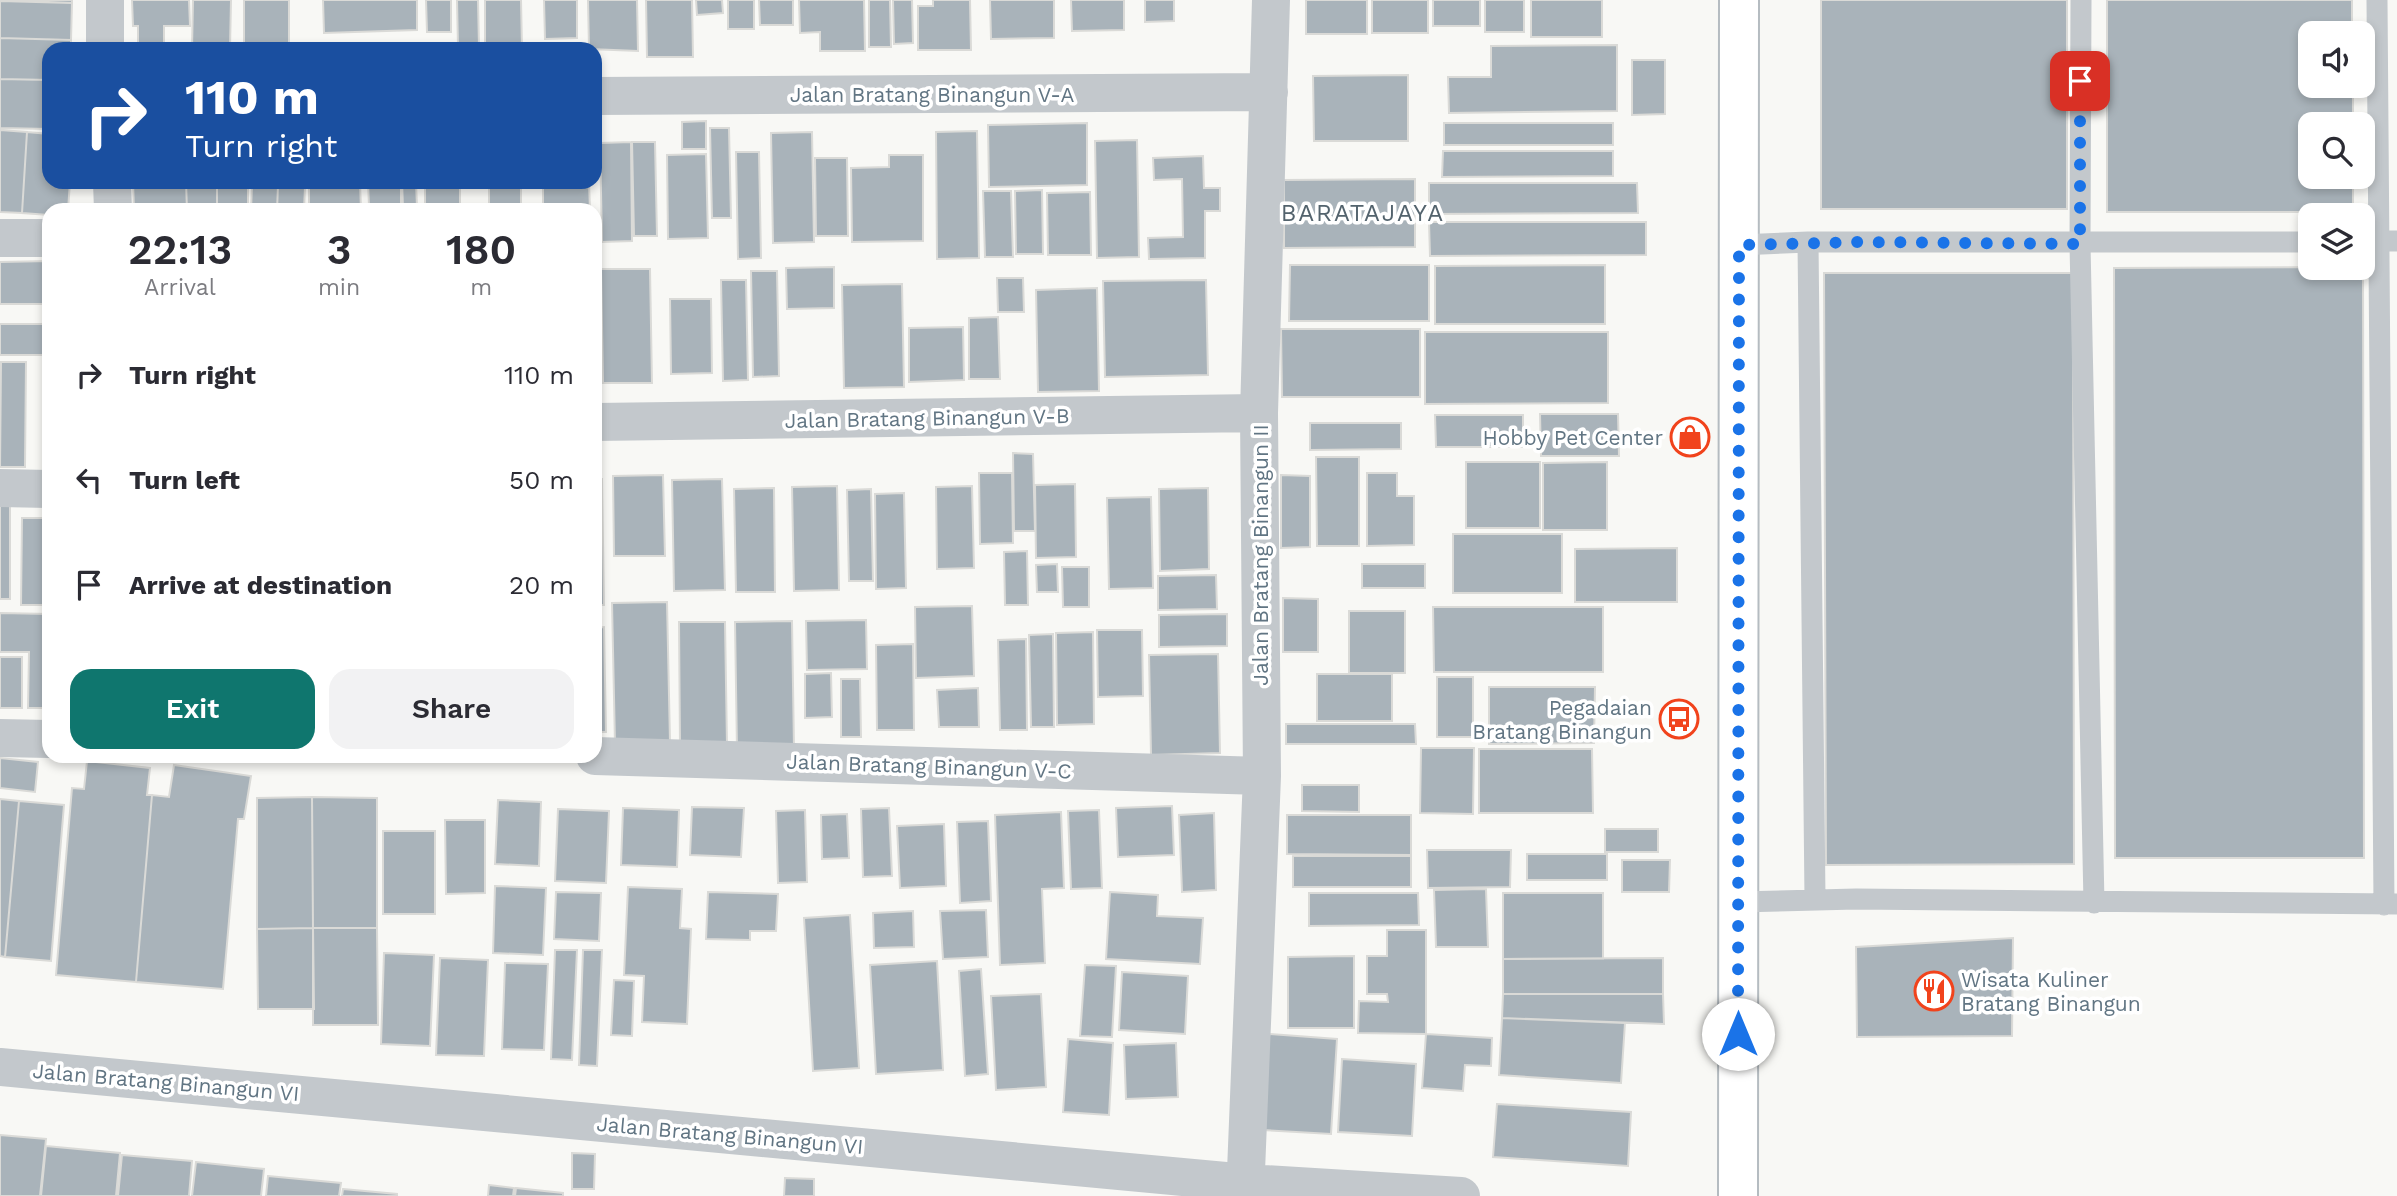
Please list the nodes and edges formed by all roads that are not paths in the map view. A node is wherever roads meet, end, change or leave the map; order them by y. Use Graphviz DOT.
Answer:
graph roads {
  1 [pos="104,0"];
  2 [pos="1271,0"];
  3 [pos="1739,0"];
  4 [pos="2081,0"];
  5 [pos="2377,0"];
  6 [pos="105,42"];
  7 [pos="1269,92"];
  8 [pos="602,96"];
  9 [pos="42,237"];
  10 [pos="0,238"];
  11 [pos="2379,241"];
  12 [pos="1808,242"];
  13 [pos="2298,242"];
  14 [pos="2080,244"];
  15 [pos="1739,245"];
  16 [pos="1259,413"];
  17 [pos="602,422"];
  18 [pos="0,488"];
  19 [pos="42,489"];
  20 [pos="0,738"];
  21 [pos="42,739"];
  22 [pos="602,756"];
  23 [pos="1262,776"];
  24 [pos="1815,899"];
  25 [pos="1738,902"];
  26 [pos="2094,903"];
  27 [pos="2391,905"];
  28 [pos="0,1067"];
  29 [pos="1246,1190"];
  30 [pos="1461,1196"];
  31 [pos="1738,1196"];
  1 -- 6 [label="street"];
  2 -- 7 [label="street, Jalan Bratang Binangun II"];
  3 -- 15 [label="street"];
  4 -- 14 [label="lane"];
  5 -- 11 [label="lane"];
  7 -- 8 [label="street, Jalan Bratang Binangun V-A"];
  7 -- 16 [label="street, Jalan Bratang Binangun II"];
  9 -- 10 [label="street"];
  11 -- 27 [label="lane"];
  12 -- 14 [label="lane"];
  12 -- 15 [label="lane"];
  12 -- 24 [label="lane"];
  13 -- 14 [label="lane"];
  14 -- 26 [label="lane"];
  15 -- 25 [label="street"];
  16 -- 17 [label="street, Jalan Bratang Binangun V-B"];
  16 -- 23 [label="street, Jalan Bratang Binangun II"];
  18 -- 19 [label="street"];
  20 -- 21 [label="street"];
  22 -- 23 [label="street, Jalan Bratang Binangun V-C"];
  23 -- 29 [label="street, Jalan Bratang Binangun II"];
  24 -- 25 [label="lane"];
  24 -- 26 [label="lane"];
  25 -- 31 [label="street"];
  26 -- 27 [label="lane"];
  28 -- 29 [label="street, Jalan Bratang Binangun VI"];
  29 -- 30 [label="street, Jalan Bratang Binangun VI"];
}
